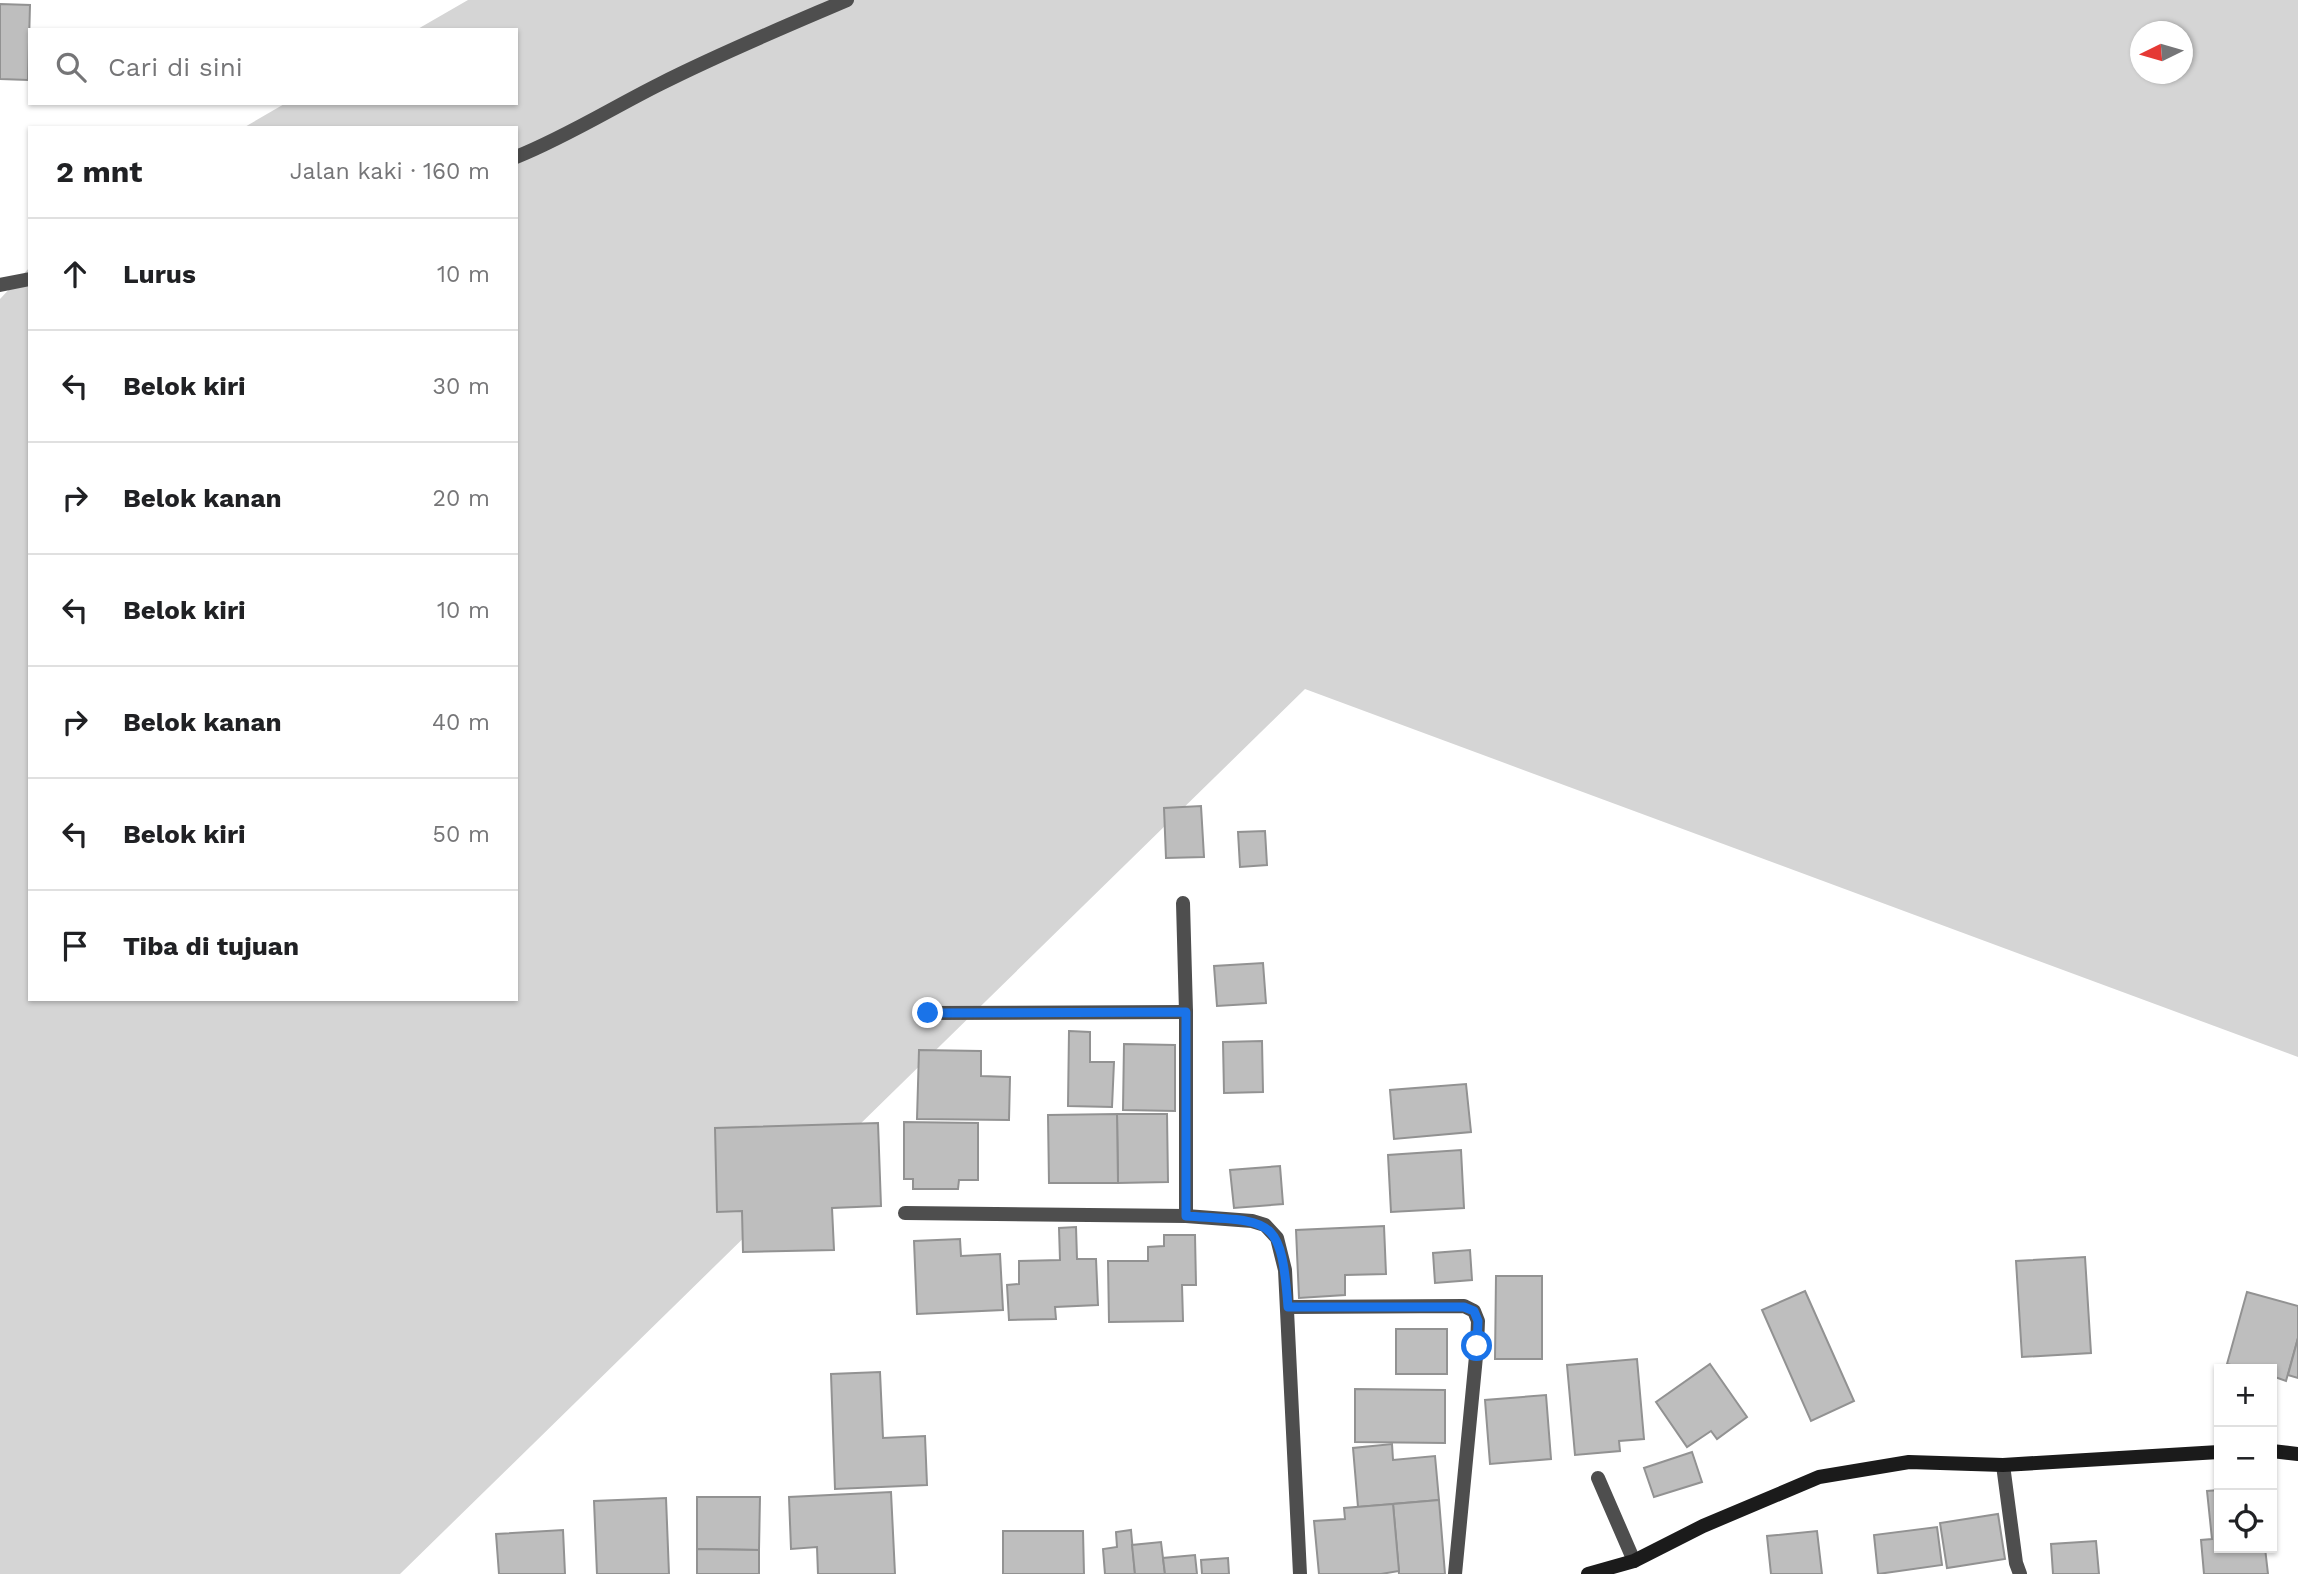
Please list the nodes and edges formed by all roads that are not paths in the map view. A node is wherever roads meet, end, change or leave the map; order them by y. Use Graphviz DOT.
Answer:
graph roads {
  1 [pos="847,0"];
  2 [pos="518,156"];
  3 [pos="28,279"];
  4 [pos="0,285"];
  5 [pos="1183,903"];
  6 [pos="1186,1012"];
  7 [pos="928,1013"];
  8 [pos="905,1213"];
  9 [pos="1186,1216"];
  10 [pos="1288,1307"];
  11 [pos="2214,1452"];
  12 [pos="2277,1452"];
  13 [pos="2298,1454"];
  14 [pos="2003,1465"];
  15 [pos="1598,1478"];
  16 [pos="1635,1568"];
  17 [pos="1300,1574"];
  18 [pos="1455,1574"];
  19 [pos="1588,1574"];
  20 [pos="2020,1574"];
  1 -- 2 [label="street"];
  3 -- 4 [label="street"];
  5 -- 6 [label="street"];
  6 -- 7 [label="street"];
  6 -- 9 [label="street"];
  8 -- 9 [label="street"];
  9 -- 10 [label="street"];
  10 -- 17 [label="street"];
  10 -- 18 [label="street"];
  11 -- 14 [label="street"];
  12 -- 13 [label="street"];
  14 -- 16 [label="street"];
  14 -- 20 [label="street"];
  15 -- 16 [label="street"];
  16 -- 19 [label="street"];
}
